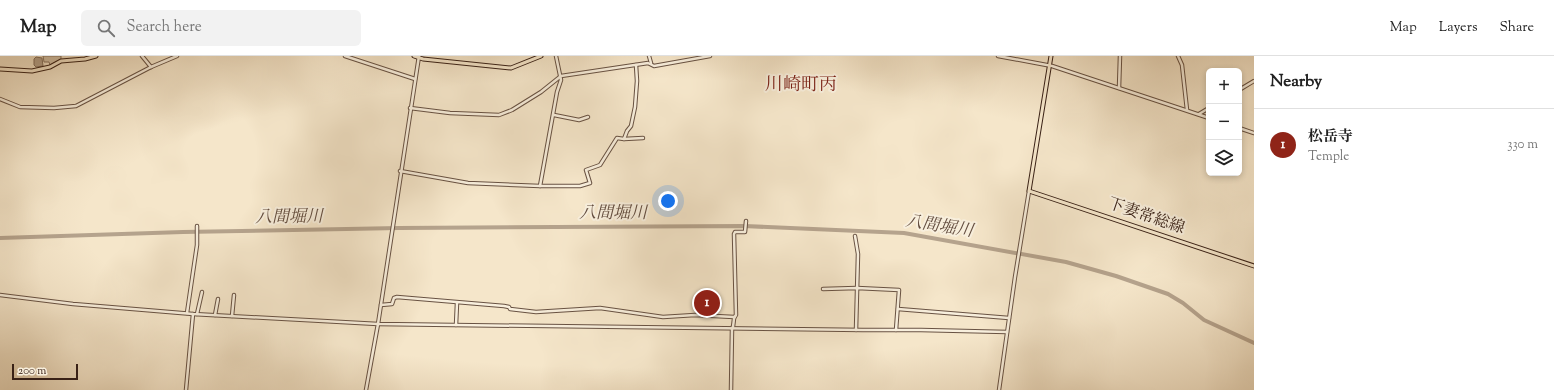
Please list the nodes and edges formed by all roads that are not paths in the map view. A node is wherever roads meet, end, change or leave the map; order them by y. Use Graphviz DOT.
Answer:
graph roads {
  1 [pos="96,56"];
  2 [pos="142,56"];
  3 [pos="177,56"];
  4 [pos="345,56"];
  5 [pos="414,56"];
  6 [pos="541,56"];
  7 [pos="556,56"];
  8 [pos="649,56"];
  9 [pos="710,56"];
  10 [pos="998,56"];
  11 [pos="1051,56"];
  12 [pos="1120,56"];
  13 [pos="1178,56"];
  14 [pos="418,57"];
  15 [pos="651,63"];
  16 [pos="636,65"];
  17 [pos="1050,66"];
  18 [pos="151,67"];
  19 [pos="0,69"];
  20 [pos="561,76"];
  21 [pos="415,80"];
  22 [pos="1254,82"];
  23 [pos="1118,88"];
  24 [pos="1242,88"];
  25 [pos="0,99"];
  26 [pos="410,108"];
  27 [pos="1186,110"];
  28 [pos="1206,110"];
  29 [pos="1199,114"];
  30 [pos="554,115"];
  31 [pos="588,117"];
  32 [pos="1206,117"];
  33 [pos="1242,129"];
  34 [pos="1254,133"];
  35 [pos="643,138"];
  36 [pos="624,139"];
  37 [pos="400,171"];
  38 [pos="540,186"];
  39 [pos="1029,191"];
  40 [pos="746,221"];
  41 [pos="197,227"];
  42 [pos="855,236"];
  43 [pos="1254,266"];
  44 [pos="858,288"];
  45 [pos="822,289"];
  46 [pos="202,292"];
  47 [pos="0,295"];
  48 [pos="234,296"];
  49 [pos="218,299"];
  50 [pos="457,303"];
  51 [pos="381,304"];
  52 [pos="898,309"];
  53 [pos="187,313"];
  54 [pos="193,314"];
  55 [pos="197,314"];
  56 [pos="215,315"];
  57 [pos="232,316"];
  58 [pos="734,317"];
  59 [pos="1009,318"];
  60 [pos="378,324"];
  61 [pos="456,325"];
  62 [pos="732,329"];
  63 [pos="856,330"];
  64 [pos="896,330"];
  65 [pos="1007,332"];
  66 [pos="186,390"];
  67 [pos="366,390"];
  68 [pos="731,390"];
  69 [pos="999,390"];
  1 -- 19 [label="main road"];
  2 -- 18 [label="street"];
  3 -- 18 [label="street"];
  4 -- 21 [label="street"];
  5 -- 14 [label="main road"];
  6 -- 14 [label="main road"];
  7 -- 20 [label="street"];
  8 -- 15 [label="street"];
  9 -- 15 [label="street"];
  10 -- 17 [label="street"];
  11 -- 17 [label="main road"];
  12 -- 23 [label="street"];
  13 -- 27 [label="street"];
  14 -- 21 [label="street"];
  15 -- 16 [label="street"];
  16 -- 20 [label="street"];
  16 -- 36 [label="street"];
  17 -- 23 [label="street"];
  17 -- 39 [label="main road"];
  18 -- 25 [label="street"];
  20 -- 26 [label="street"];
  20 -- 30 [label="street"];
  21 -- 26 [label="street"];
  22 -- 24 [label="street"];
  23 -- 27 [label="street"];
  26 -- 37 [label="street"];
  27 -- 29 [label="street"];
  28 -- 29 [label="street"];
  29 -- 32 [label="street"];
  30 -- 31 [label="street"];
  30 -- 38 [label="street"];
  33 -- 34 [label="street"];
  35 -- 36 [label="street"];
  36 -- 38 [label="street"];
  37 -- 38 [label="street"];
  37 -- 51 [label="street"];
  39 -- 43 [label="main road, 下妻常総線"];
  39 -- 59 [label="street"];
  40 -- 58 [label="street"];
  41 -- 53 [label="street"];
  42 -- 44 [label="street"];
  44 -- 45 [label="street"];
  44 -- 52 [label="street"];
  44 -- 63 [label="street"];
  46 -- 55 [label="street"];
  47 -- 53 [label="street"];
  48 -- 57 [label="street"];
  49 -- 56 [label="street"];
  50 -- 51 [label="street"];
  50 -- 58 [label="street"];
  50 -- 61 [label="street"];
  51 -- 60 [label="street"];
  52 -- 59 [label="street"];
  52 -- 64 [label="street"];
  53 -- 54 [label="street"];
  54 -- 55 [label="street"];
  54 -- 66 [label="street"];
  55 -- 56 [label="street"];
  56 -- 57 [label="street"];
  57 -- 60 [label="street"];
  58 -- 62 [label="street"];
  59 -- 65 [label="street"];
  60 -- 61 [label="street"];
  60 -- 67 [label="street"];
  61 -- 62 [label="street"];
  62 -- 63 [label="street"];
  62 -- 68 [label="street"];
  63 -- 64 [label="street"];
  64 -- 65 [label="street"];
  65 -- 69 [label="street"];
}
